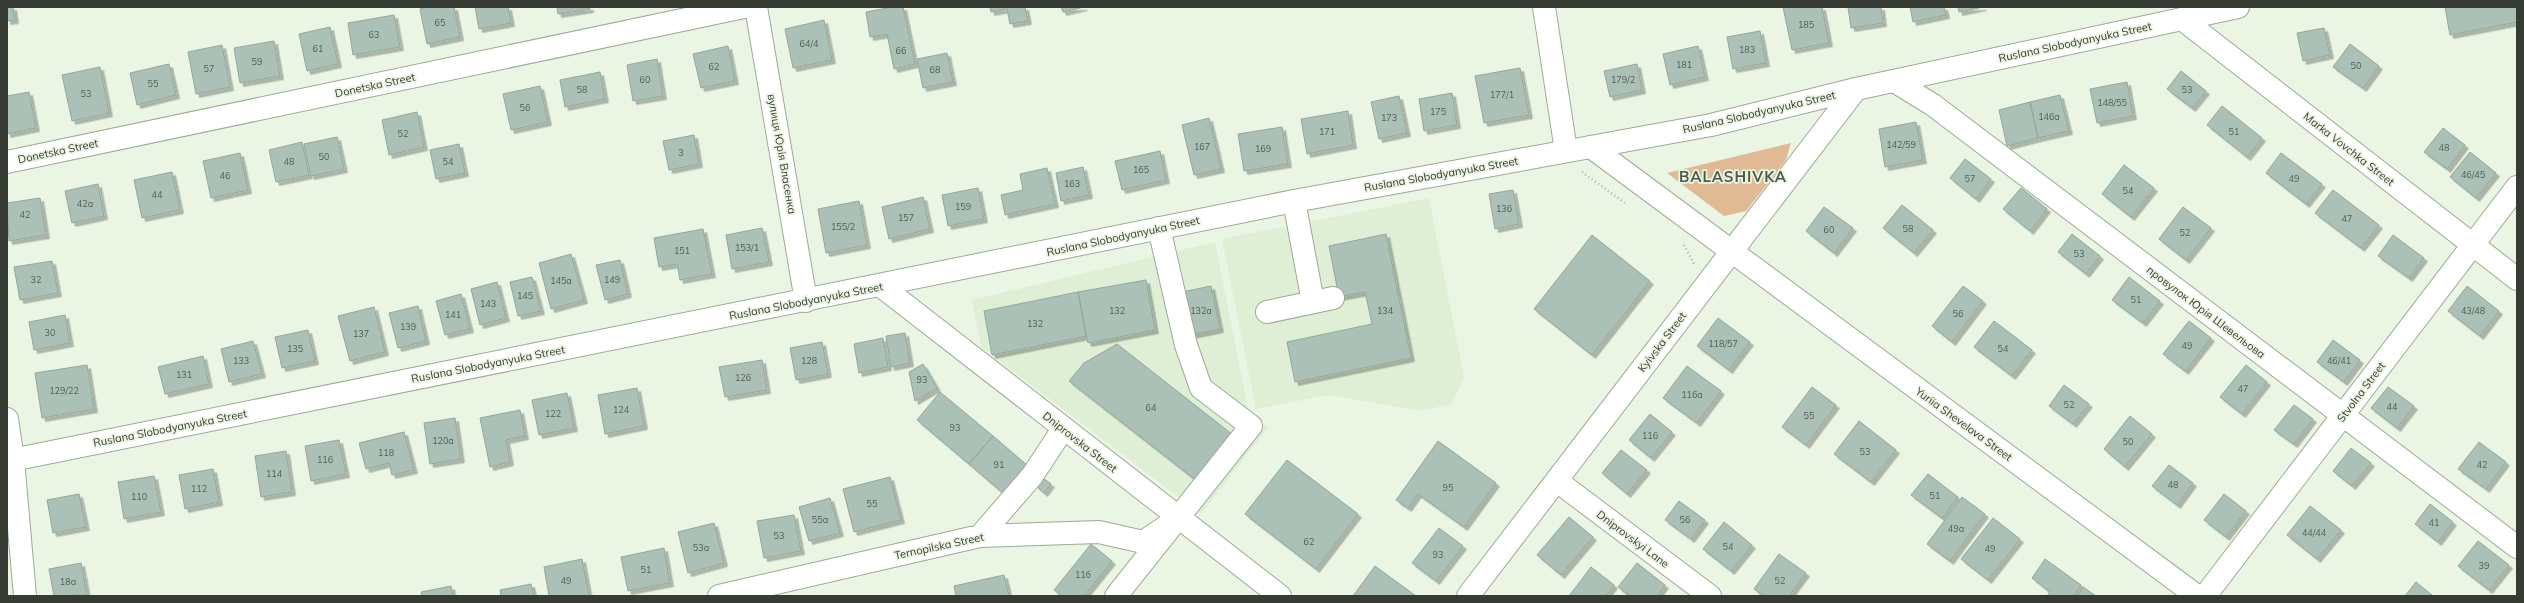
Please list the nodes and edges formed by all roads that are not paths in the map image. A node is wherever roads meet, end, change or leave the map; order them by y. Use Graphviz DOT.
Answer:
graph roads {
  1 [pos="744,7"];
  2 [pos="756,7"];
  3 [pos="1544,7"];
  4 [pos="2238,7"];
  5 [pos="2182,18"];
  6 [pos="1894,81"];
  7 [pos="1856,89"];
  8 [pos="1591,147"];
  9 [pos="1571,160"];
  10 [pos="7,162"];
  11 [pos="2517,187"];
  12 [pos="1294,201"];
  13 [pos="1159,228"];
  14 [pos="2472,245"];
  15 [pos="1730,252"];
  16 [pos="2517,279"];
  17 [pos="881,286"];
  18 [pos="806,301"];
  19 [pos="1267,312"];
  20 [pos="2343,416"];
  21 [pos="7,419"];
  22 [pos="1063,429"];
  23 [pos="10,460"];
  24 [pos="1557,481"];
  25 [pos="1179,518"];
  26 [pos="980,536"];
  27 [pos="2517,547"];
  28 [pos="25,596"];
  29 [pos="719,596"];
  30 [pos="1116,596"];
  31 [pos="1280,596"];
  32 [pos="1468,596"];
  33 [pos="1710,596"];
  34 [pos="2197,596"];
  35 [pos="2205,596"];
  1 -- 10 [label="street, Donetska Street"];
  2 -- 18 [label="street, вулиця Юрія Власенка"];
  3 -- 9 [label="street"];
  4 -- 5 [label="street, Ruslana Slobodyanyuka Street"];
  5 -- 6 [label="street, Ruslana Slobodyanyuka Street"];
  5 -- 14 [label="street, Marka Vovchka Street"];
  6 -- 7 [label="street, Ruslana Slobodyanyuka Street"];
  6 -- 20 [label="street, провулок Юрія Шевельова"];
  7 -- 8 [label="street, Ruslana Slobodyanyuka Street"];
  7 -- 15 [label="street, Kyivska Street"];
  8 -- 9 [label="street, Ruslana Slobodyanyuka Street"];
  8 -- 15 [label="street, Yuriia Shevelova Street"];
  9 -- 12 [label="street, Ruslana Slobodyanyuka Street"];
  11 -- 14 [label="street, Stvolna Street"];
  12 -- 13 [label="street, Ruslana Slobodyanyuka Street"];
  12 -- 19 [label="street"];
  13 -- 17 [label="street, Ruslana Slobodyanyuka Street"];
  13 -- 25 [label="street"];
  14 -- 16 [label="street, Marka Vovchka Street"];
  14 -- 20 [label="street, Stvolna Street"];
  15 -- 24 [label="street, Kyivska Street"];
  15 -- 34 [label="street, Yuriia Shevelova Street"];
  17 -- 18 [label="street, Ruslana Slobodyanyuka Street"];
  17 -- 22 [label="street, Dniprovska Street"];
  18 -- 23 [label="street, Ruslana Slobodyanyuka Street"];
  20 -- 27 [label="street, провулок Юрія Шевельова"];
  20 -- 35 [label="street, Stvolna Street"];
  21 -- 23 [label="street"];
  22 -- 25 [label="street, Dniprovska Street"];
  22 -- 26 [label="street"];
  23 -- 28 [label="street"];
  24 -- 32 [label="street, Kyivska Street"];
  24 -- 33 [label="street, Dniprovskyi Lane"];
  25 -- 26 [label="street, Ternopilska Street"];
  25 -- 30 [label="street"];
  25 -- 31 [label="street, Dniprovska Street"];
  26 -- 29 [label="street, Ternopilska Street"];
}
